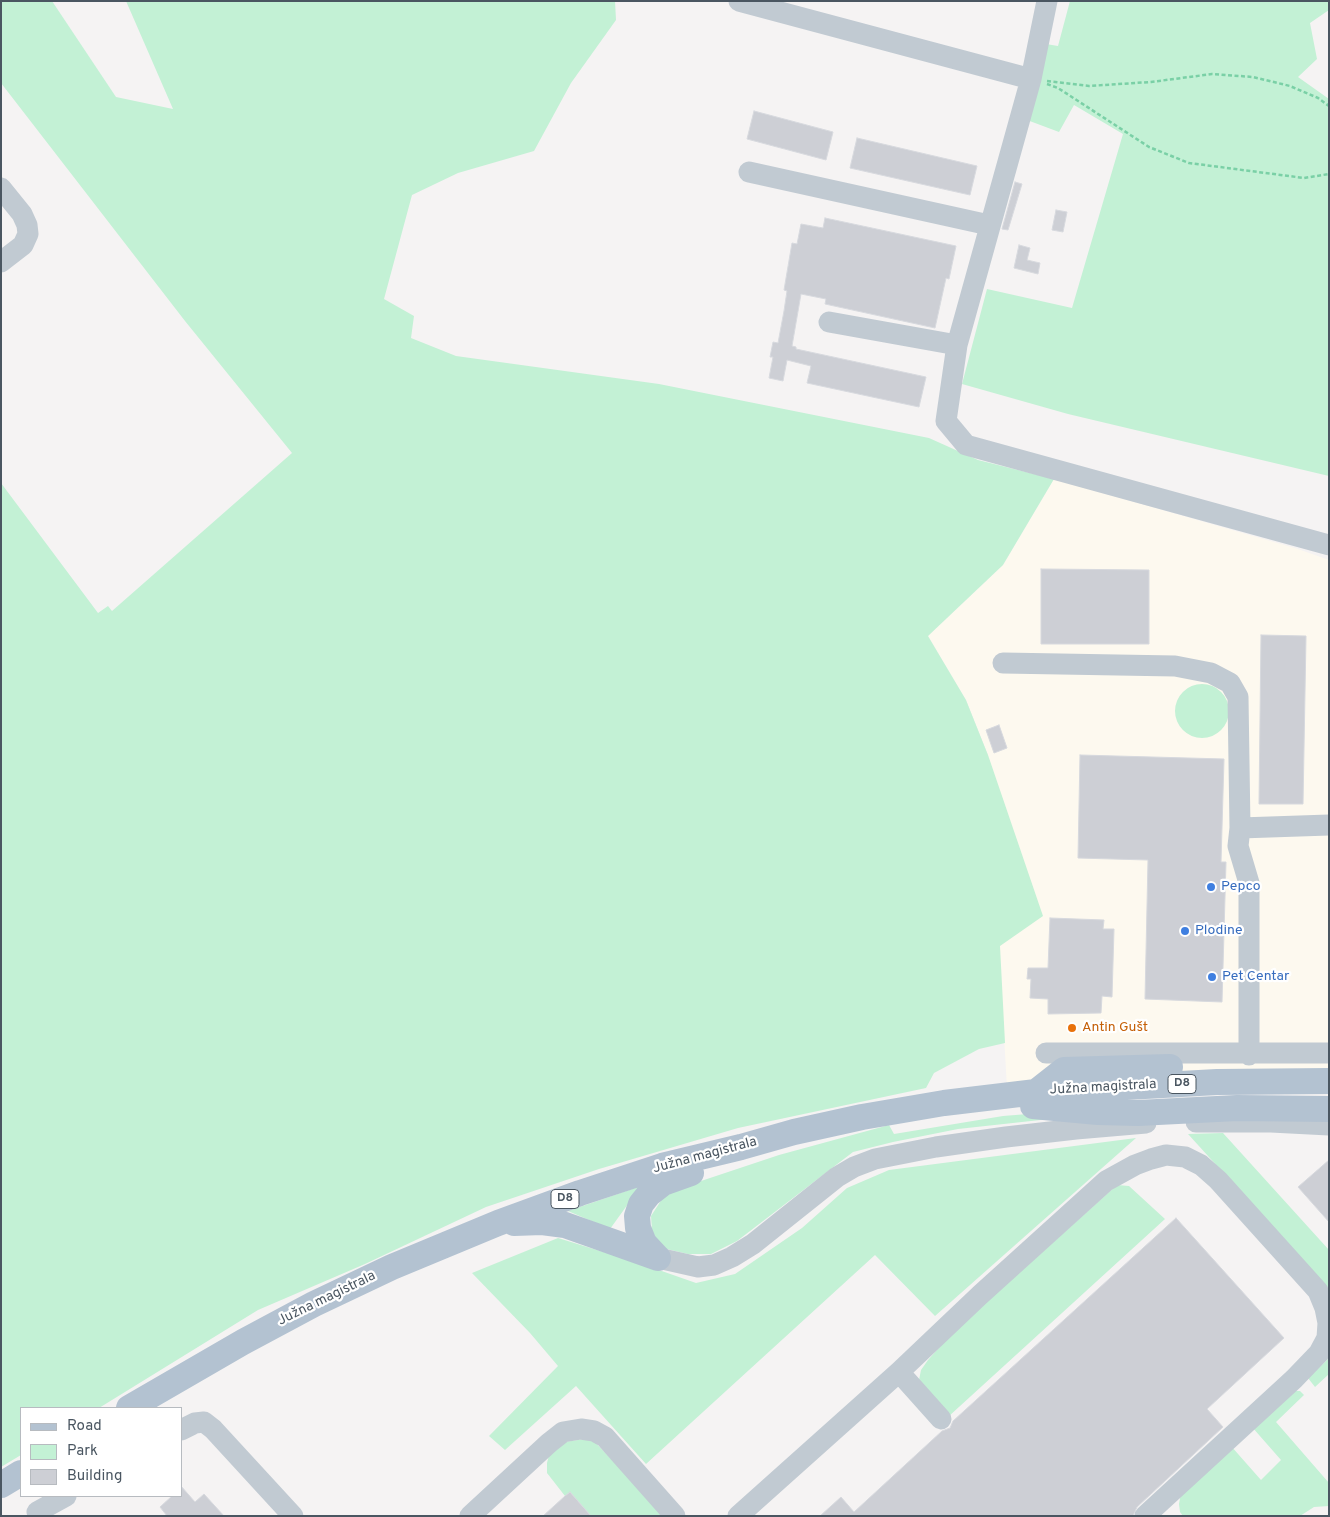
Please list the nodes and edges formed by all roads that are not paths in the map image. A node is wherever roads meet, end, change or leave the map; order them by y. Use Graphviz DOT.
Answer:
graph roads {
  1 [pos="739,1"];
  2 [pos="1047,1"];
  3 [pos="1031,78"];
  4 [pos="749,172"];
  5 [pos="1,188"];
  6 [pos="989,224"];
  7 [pos="1,262"];
  8 [pos="829,322"];
  9 [pos="957,345"];
  10 [pos="1329,545"];
  11 [pos="1003,663"];
  12 [pos="1329,825"];
  13 [pos="1240,828"];
  14 [pos="1046,1053"];
  15 [pos="1329,1053"];
  16 [pos="1249,1054"];
  17 [pos="1329,1064"];
  18 [pos="1329,1082"];
  19 [pos="1036,1092"];
  20 [pos="955,1102"];
  21 [pos="1329,1109"];
  22 [pos="1329,1125"];
  23 [pos="741,1147"];
  24 [pos="498,1223"];
  25 [pos="658,1258"];
  26 [pos="899,1372"];
  27 [pos="131,1407"];
  28 [pos="941,1418"];
  29 [pos="182,1429"];
  30 [pos="20,1474"];
  31 [pos="1,1485"];
  32 [pos="64,1497"];
  33 [pos="1167,1508"];
  34 [pos="36,1514"];
  35 [pos="293,1516"];
  36 [pos="470,1516"];
  37 [pos="675,1516"];
  38 [pos="738,1516"];
  39 [pos="1145,1516"];
  1 -- 3 [label="street"];
  2 -- 3 [label="street"];
  3 -- 6 [label="street"];
  4 -- 6 [label="street"];
  5 -- 7 [label="street"];
  6 -- 9 [label="street"];
  8 -- 9 [label="street"];
  9 -- 10 [label="street"];
  11 -- 13 [label="street"];
  12 -- 13 [label="street"];
  13 -- 16 [label="street"];
  14 -- 16 [label="street"];
  15 -- 16 [label="street"];
  17 -- 19 [label="main road"];
  18 -- 19 [label="main road, Južna magistrala / D8"];
  19 -- 20 [label="main road, Južna magistrala / D8"];
  20 -- 21 [label="main road"];
  20 -- 23 [label="main road, Južna magistrala / D8"];
  22 -- 25 [label="street"];
  23 -- 24 [label="main road, Južna magistrala / D8"];
  23 -- 25 [label="main road"];
  24 -- 25 [label="main road"];
  24 -- 27 [label="main road, Južna magistrala / D8"];
  26 -- 28 [label="street"];
  26 -- 33 [label="street"];
  26 -- 38 [label="street"];
  29 -- 35 [label="street"];
  30 -- 31 [label="main road"];
  32 -- 34 [label="street"];
  33 -- 39 [label="street"];
  36 -- 37 [label="street"];
}
